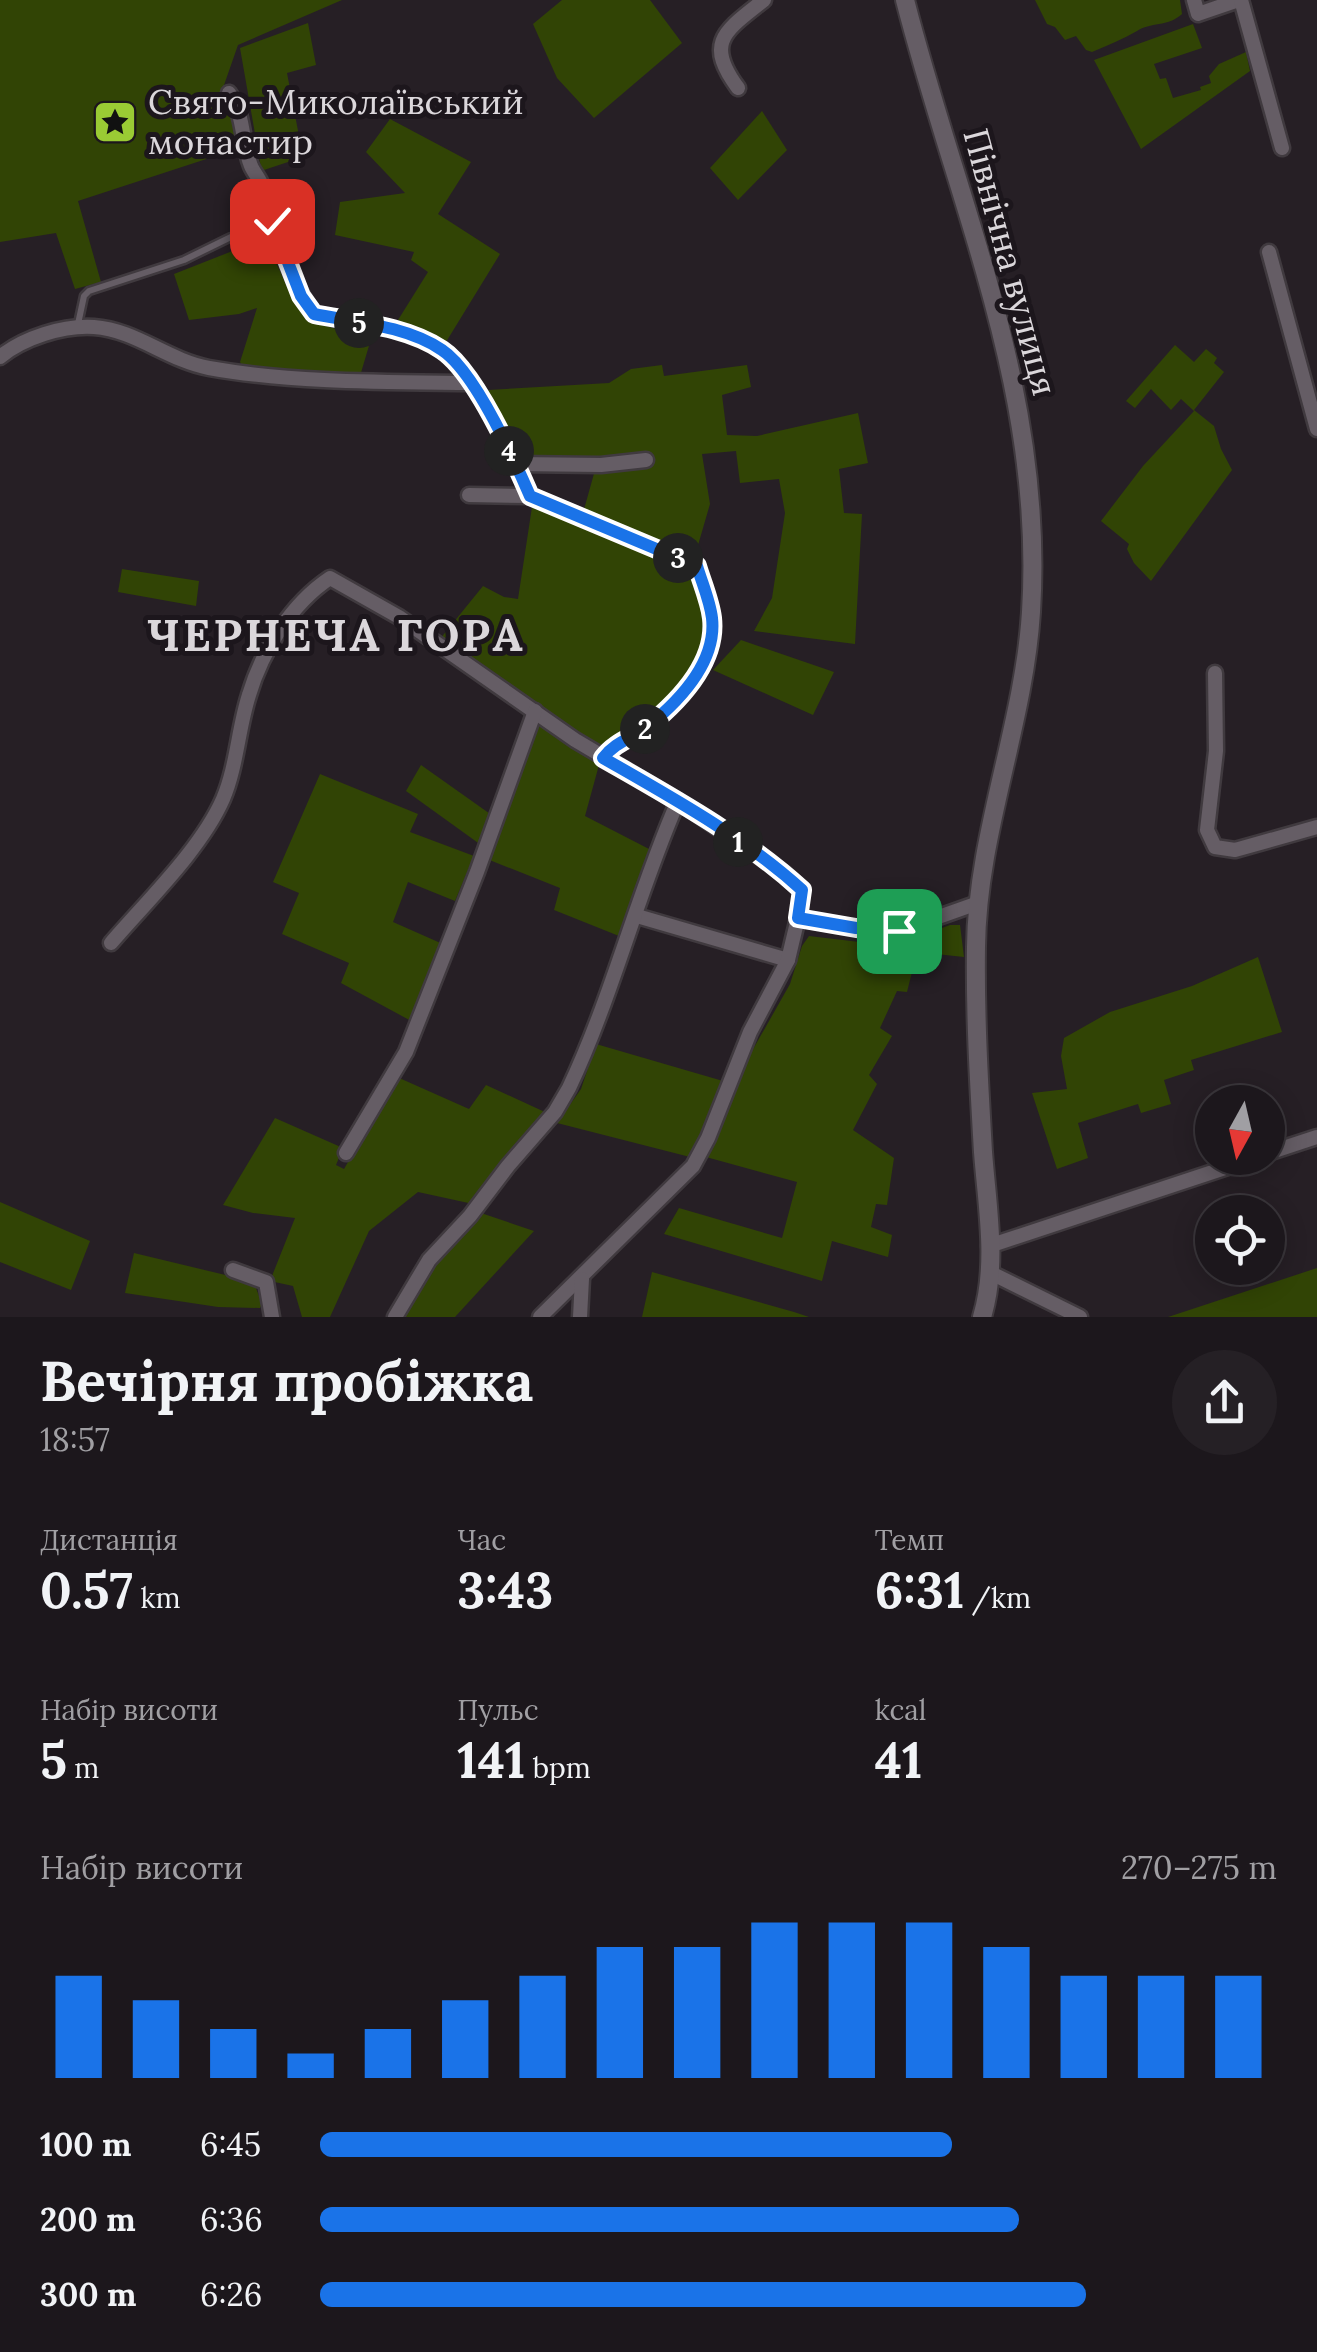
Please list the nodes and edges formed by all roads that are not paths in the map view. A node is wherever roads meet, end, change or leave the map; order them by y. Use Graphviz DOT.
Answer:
graph roads {
  1 [pos="764,0"];
  2 [pos="906,0"];
  3 [pos="1194,0"];
  4 [pos="1240,0"];
  5 [pos="738,88"];
  6 [pos="229,93"];
  7 [pos="1282,148"];
  8 [pos="278,239"];
  9 [pos="1269,252"];
  10 [pos="74,329"];
  11 [pos="0,357"];
  12 [pos="470,383"];
  13 [pos="1317,428"];
  14 [pos="646,460"];
  15 [pos="516,464"];
  16 [pos="469,495"];
  17 [pos="530,496"];
  18 [pos="1215,673"];
  19 [pos="535,711"];
  20 [pos="603,758"];
  21 [pos="678,801"];
  22 [pos="1317,827"];
  23 [pos="978,903"];
  24 [pos="637,916"];
  25 [pos="798,918"];
  26 [pos="111,943"];
  27 [pos="788,960"];
  28 [pos="1317,1137"];
  29 [pos="1285,1147"];
  30 [pos="346,1153"];
  31 [pos="1204,1175"];
  32 [pos="990,1246"];
  33 [pos="233,1270"];
  34 [pos="990,1273"];
  35 [pos="582,1278"];
  36 [pos="272,1317"];
  37 [pos="395,1317"];
  38 [pos="540,1317"];
  39 [pos="580,1317"];
  40 [pos="982,1317"];
  41 [pos="1080,1317"];
  1 -- 5 [label="street"];
  2 -- 23 [label="street, Північна вулиця"];
  3 -- 4 [label="street"];
  4 -- 7 [label="street"];
  6 -- 8 [label="street"];
  8 -- 10 [label="lane"];
  8 -- 12 [label="street"];
  9 -- 13 [label="street"];
  10 -- 11 [label="street"];
  10 -- 12 [label="street"];
  12 -- 15 [label="street"];
  14 -- 15 [label="street"];
  15 -- 17 [label="street"];
  16 -- 17 [label="street"];
  17 -- 20 [label="street"];
  18 -- 22 [label="street"];
  19 -- 20 [label="street"];
  19 -- 26 [label="street"];
  19 -- 30 [label="street"];
  20 -- 21 [label="street"];
  21 -- 24 [label="street"];
  21 -- 25 [label="street"];
  23 -- 25 [label="street"];
  23 -- 32 [label="street, Північна вулиця"];
  24 -- 27 [label="street"];
  24 -- 37 [label="street"];
  25 -- 27 [label="street"];
  27 -- 35 [label="street"];
  28 -- 29 [label="street"];
  31 -- 32 [label="street"];
  32 -- 34 [label="street, Північна вулиця"];
  33 -- 36 [label="street"];
  34 -- 40 [label="street, Північна вулиця"];
  34 -- 41 [label="street"];
  35 -- 38 [label="street"];
  35 -- 39 [label="street"];
}
